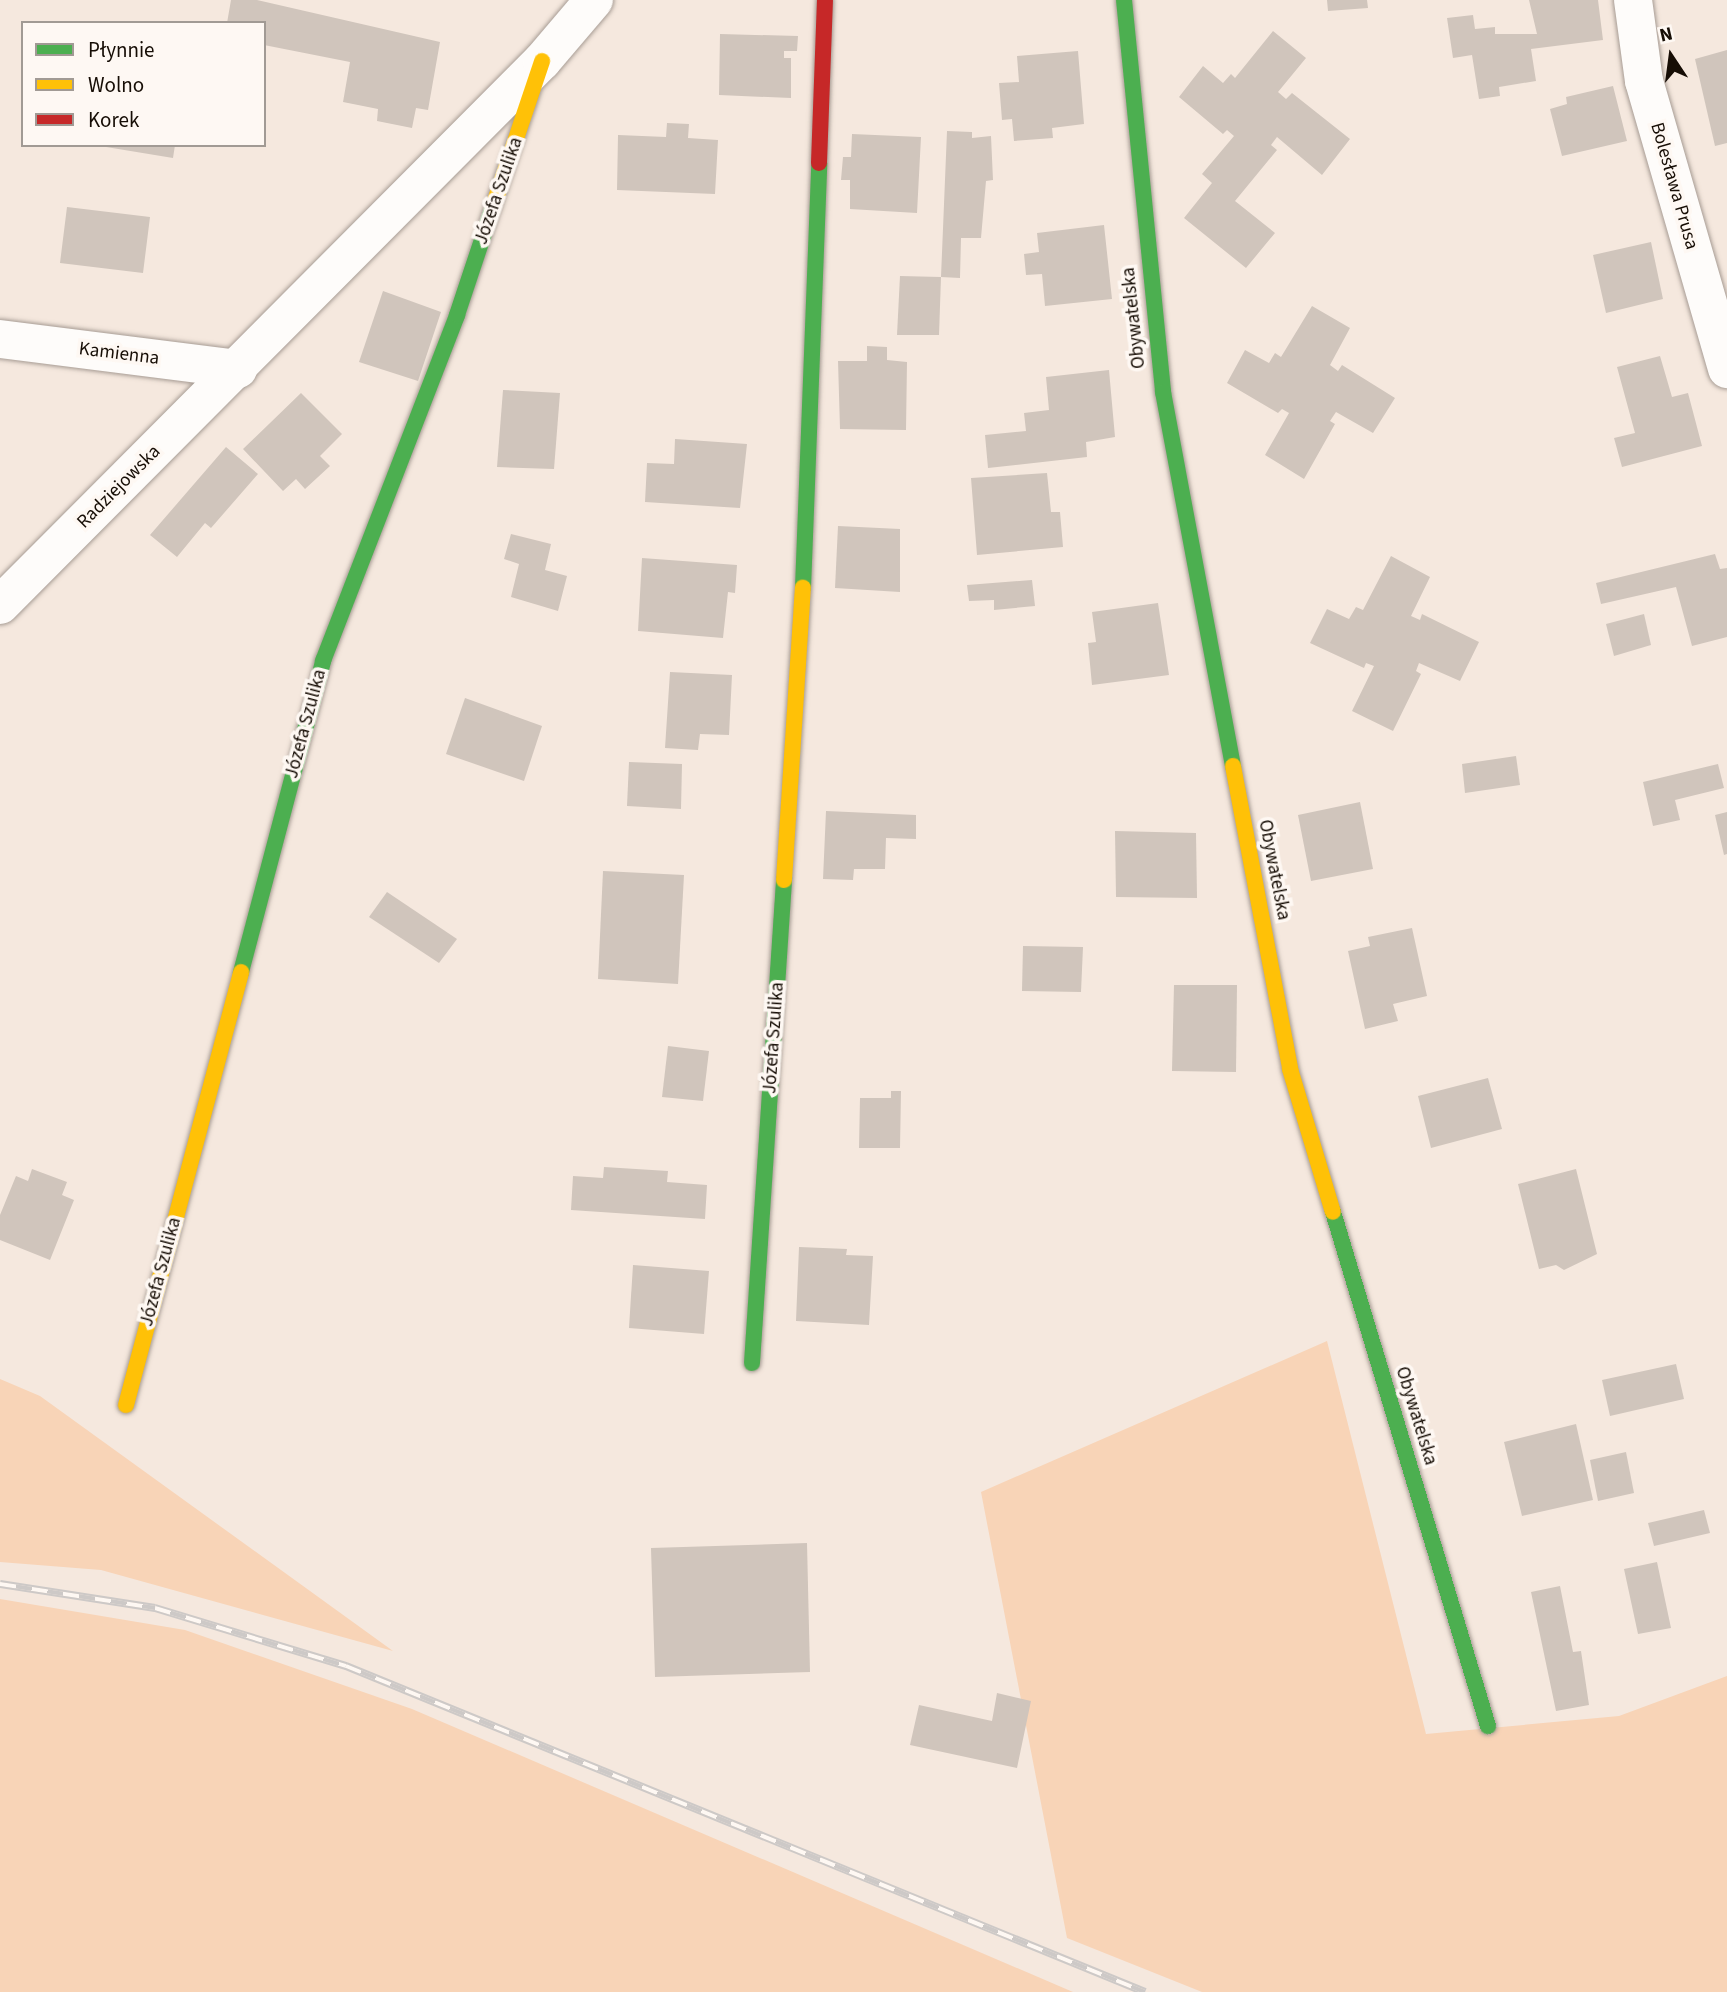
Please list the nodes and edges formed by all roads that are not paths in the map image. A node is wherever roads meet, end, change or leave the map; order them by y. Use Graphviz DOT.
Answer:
graph roads {
  1 [pos="594,0"];
  2 [pos="825,0"];
  3 [pos="1124,0"];
  4 [pos="1633,0"];
  5 [pos="542,61"];
  6 [pos="0,339"];
  7 [pos="238,369"];
  8 [pos="1727,369"];
  9 [pos="0,605"];
  10 [pos="752,1363"];
  11 [pos="127,1405"];
  12 [pos="1488,1726"];
  1 -- 5 [label="street, Józefa Szulika"];
  2 -- 10 [label="street, Józefa Szulika"];
  3 -- 12 [label="street, Obywatelska"];
  4 -- 8 [label="street, Bolesława Prusa"];
  5 -- 7 [label="street, Józefa Szulika"];
  5 -- 11 [label="street, Józefa Szulika"];
  6 -- 7 [label="street, Kamienna"];
  7 -- 9 [label="street, Radziejowska"];
}
